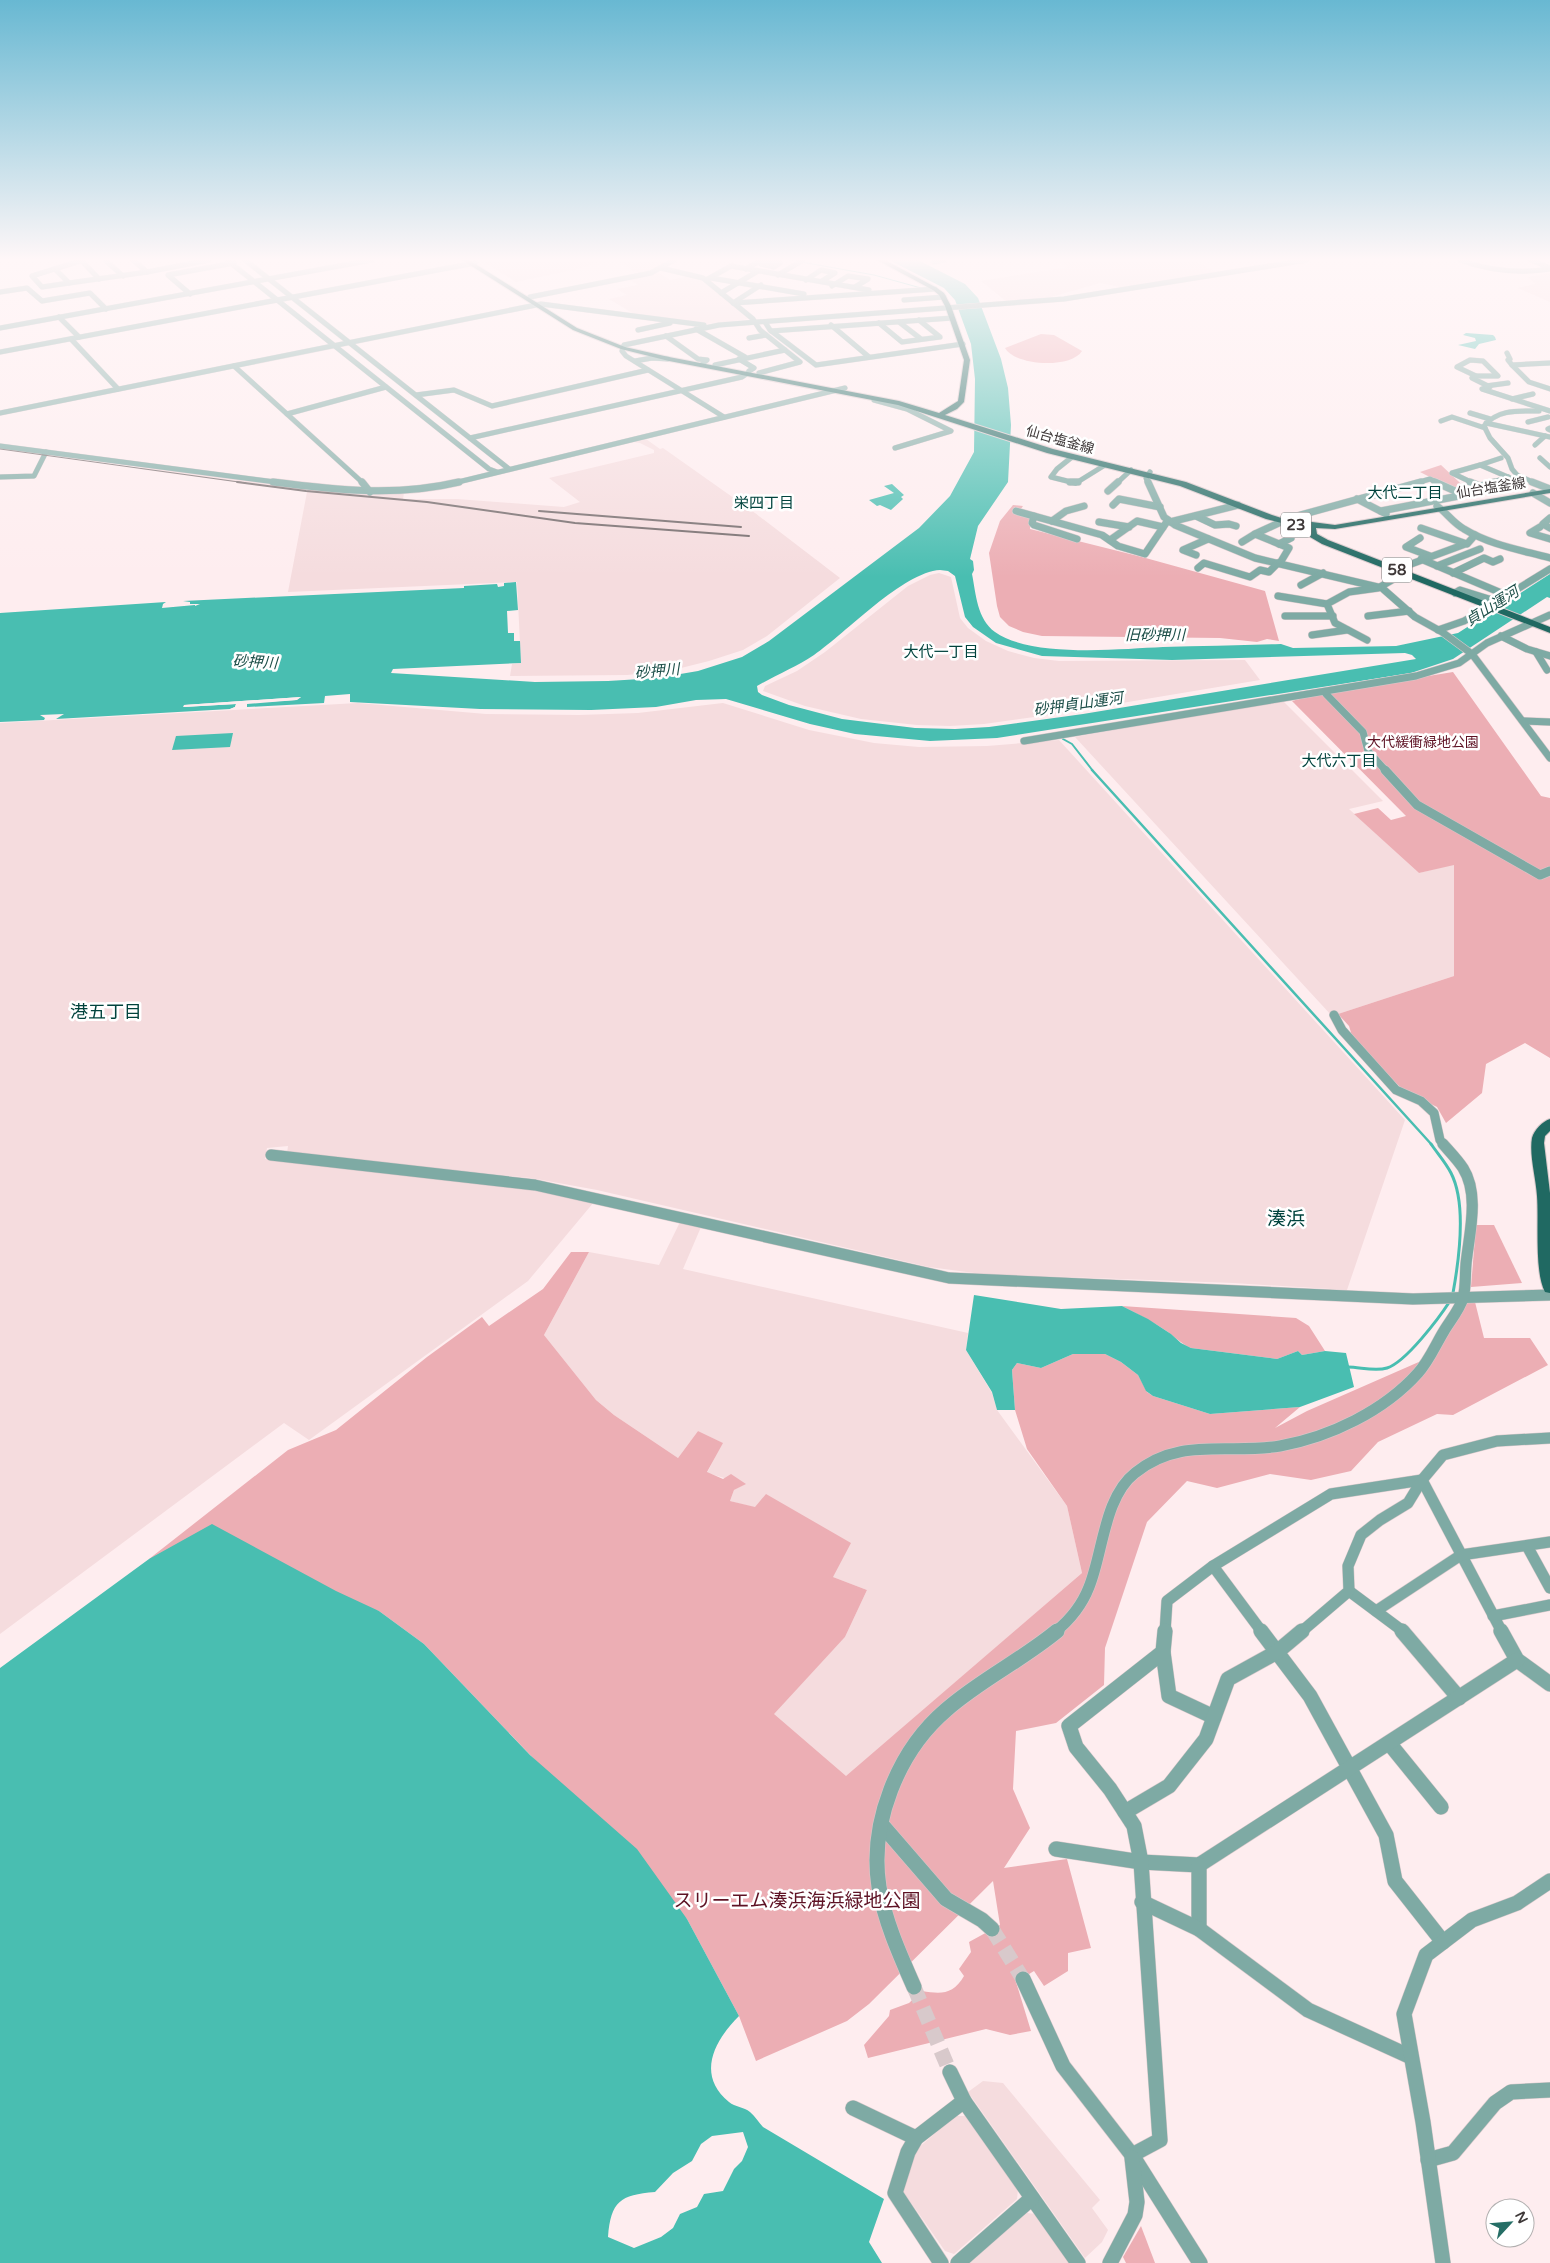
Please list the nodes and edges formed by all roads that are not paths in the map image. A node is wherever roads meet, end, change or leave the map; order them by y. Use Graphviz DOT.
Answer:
graph roads {
  1 [pos="1512,365"];
  2 [pos="96,366"];
  3 [pos="234,366"];
  4 [pos="360,366"];
  5 [pos="378,366"];
  6 [pos="642,366"];
  7 [pos="710,366"];
  8 [pos="718,366"];
  9 [pos="750,366"];
  10 [pos="792,366"];
  11 [pos="966,366"];
  12 [pos="1459,366"];
  13 [pos="1489,366"];
  14 [pos="648,370"];
  15 [pos="749,372"];
  16 [pos="759,373"];
  17 [pos="1476,376"];
  18 [pos="1508,384"];
  19 [pos="1486,386"];
  20 [pos="386,387"];
  21 [pos="118,389"];
  22 [pos="839,390"];
  23 [pos="1550,390"];
  24 [pos="682,391"];
  25 [pos="1532,394"];
  26 [pos="416,395"];
  27 [pos="869,397"];
  28 [pos="1510,400"];
  29 [pos="907,408"];
  30 [pos="1500,409"];
  31 [pos="1506,412"];
  32 [pos="0,413"];
  33 [pos="1470,413"];
  34 [pos="287,414"];
  35 [pos="924,414"];
  36 [pos="942,414"];
  37 [pos="1550,414"];
  38 [pos="1458,415"];
  39 [pos="721,416"];
  40 [pos="1452,417"];
  41 [pos="1441,421"];
  42 [pos="1463,421"];
  43 [pos="1528,422"];
  44 [pos="1487,423"];
  45 [pos="1455,424"];
  46 [pos="1474,425"];
  47 [pos="1463,429"];
  48 [pos="1512,429"];
  49 [pos="1506,434"];
  50 [pos="1548,437"];
  51 [pos="470,438"];
  52 [pos="1016,439"];
  53 [pos="0,441"];
  54 [pos="1535,445"];
  55 [pos="0,446"];
  56 [pos="895,448"];
  57 [pos="46,452"];
  58 [pos="1072,457"];
  59 [pos="1501,458"];
  60 [pos="1540,458"];
  61 [pos="149,463"];
  62 [pos="1105,465"];
  63 [pos="1480,465"];
  64 [pos="507,467"];
  65 [pos="1550,467"];
  66 [pos="490,469"];
  67 [pos="1131,470"];
  68 [pos="497,472"];
  69 [pos="1149,473"];
  70 [pos="0,477"];
  71 [pos="1509,477"];
  72 [pos="1480,486"];
  73 [pos="1550,489"];
  74 [pos="369,490"];
  75 [pos="1469,490"];
  76 [pos="1108,491"];
  77 [pos="1534,492"];
  78 [pos="1357,499"];
  79 [pos="1550,503"];
  80 [pos="1113,505"];
  81 [pos="1238,505"];
  82 [pos="1084,506"];
  83 [pos="1160,507"];
  84 [pos="1439,507"];
  85 [pos="1016,511"];
  86 [pos="1384,513"];
  87 [pos="1034,516"];
  88 [pos="1196,516"];
  89 [pos="1550,518"];
  90 [pos="1285,520"];
  91 [pos="1052,521"];
  92 [pos="1080,521"];
  93 [pos="1169,521"];
  94 [pos="1099,522"];
  95 [pos="1312,525"];
  96 [pos="1236,526"];
  97 [pos="1072,527"];
  98 [pos="1129,527"];
  99 [pos="1163,527"];
  100 [pos="1540,527"];
  101 [pos="1422,528"];
  102 [pos="1550,528"];
  103 [pos="1255,534"];
  104 [pos="1475,535"];
  105 [pos="1077,538"];
  106 [pos="1291,538"];
  107 [pos="1420,538"];
  108 [pos="1208,539"];
  109 [pos="1550,539"];
  110 [pos="1110,540"];
  111 [pos="1242,542"];
  112 [pos="1279,544"];
  113 [pos="1467,544"];
  114 [pos="1480,549"];
  115 [pos="1196,555"];
  116 [pos="1430,556"];
  117 [pos="1550,558"];
  118 [pos="1500,559"];
  119 [pos="1421,560"];
  120 [pos="1279,563"];
  121 [pos="1437,566"];
  122 [pos="1198,568"];
  123 [pos="1550,569"];
  124 [pos="1395,570"];
  125 [pos="1322,573"];
  126 [pos="1404,573"];
  127 [pos="1453,573"];
  128 [pos="1301,585"];
  129 [pos="1381,588"];
  130 [pos="1455,593"];
  131 [pos="1278,596"];
  132 [pos="1503,597"];
  133 [pos="1327,604"];
  134 [pos="1491,607"];
  135 [pos="1408,611"];
  136 [pos="1550,615"];
  137 [pos="1285,616"];
  138 [pos="1332,616"];
  139 [pos="1368,616"];
  140 [pos="1532,623"];
  141 [pos="1347,630"];
  142 [pos="1550,630"];
  143 [pos="1440,631"];
  144 [pos="1312,635"];
  145 [pos="1501,636"];
  146 [pos="1367,640"];
  147 [pos="1469,652"];
  148 [pos="1536,652"];
  149 [pos="1550,656"];
  150 [pos="1547,670"];
  151 [pos="1326,694"];
  152 [pos="1524,721"];
  153 [pos="1550,722"];
  154 [pos="1024,741"];
  155 [pos="1549,756"];
  156 [pos="1550,870"];
  157 [pos="1334,1015"];
  158 [pos="1550,1123"];
  159 [pos="271,1155"];
  160 [pos="1550,1288"];
  161 [pos="1550,1295"];
  162 [pos="1460,1299"];
  163 [pos="1550,1438"];
  164 [pos="1422,1480"];
  165 [pos="1550,1542"];
  166 [pos="1527,1546"];
  167 [pos="1461,1555"];
  168 [pos="1213,1566"];
  169 [pos="1550,1588"];
  170 [pos="1349,1591"];
  171 [pos="1550,1605"];
  172 [pos="1376,1611"];
  173 [pos="1493,1616"];
  174 [pos="1163,1652"];
  175 [pos="1278,1652"];
  176 [pos="1517,1660"];
  177 [pos="1550,1684"];
  178 [pos="1459,1698"];
  179 [pos="1214,1716"];
  180 [pos="1389,1743"];
  181 [pos="1351,1768"];
  182 [pos="1440,1807"];
  183 [pos="1125,1812"];
  184 [pos="882,1825"];
  185 [pos="1056,1849"];
  186 [pos="1141,1862"];
  187 [pos="1199,1865"];
  188 [pos="1550,1880"];
  189 [pos="1142,1902"];
  190 [pos="992,1929"];
  191 [pos="1199,1930"];
  192 [pos="1443,1942"];
  193 [pos="1022,1979"];
  194 [pos="914,1987"];
  195 [pos="1411,2057"];
  196 [pos="950,2072"];
  197 [pos="1550,2090"];
  198 [pos="964,2101"];
  199 [pos="853,2108"];
  200 [pos="916,2138"];
  201 [pos="1132,2154"];
  202 [pos="1428,2160"];
  203 [pos="1032,2198"];
  204 [pos="941,2263"];
  205 [pos="958,2263"];
  206 [pos="1078,2263"];
  207 [pos="1110,2263"];
  208 [pos="1200,2263"];
  209 [pos="1443,2263"];
  1 -- 23 [label="street"];
  2 -- 21 [label="street"];
  3 -- 21 [label="street"];
  3 -- 34 [label="street"];
  4 -- 20 [label="street"];
  5 -- 26 [label="street"];
  6 -- 14 [label="street"];
  7 -- 15 [label="main road, 仙台塩釜線 / 23"];
  8 -- 15 [label="main road, 仙台塩釜線 / 23"];
  9 -- 15 [label="street"];
  10 -- 16 [label="street"];
  11 -- 36 [label="main road"];
  12 -- 17 [label="street"];
  13 -- 17 [label="street"];
  14 -- 24 [label="street"];
  14 -- 26 [label="street"];
  15 -- 16 [label="main road, 仙台塩釜線 / 23"];
  15 -- 22 [label="main road, 仙台塩釜線 / 23"];
  15 -- 24 [label="street"];
  16 -- 22 [label="main road, 仙台塩釜線 / 23"];
  17 -- 19 [label="street"];
  18 -- 19 [label="street"];
  19 -- 28 [label="street"];
  20 -- 34 [label="street"];
  20 -- 66 [label="street"];
  21 -- 32 [label="street"];
  22 -- 27 [label="main road, 仙台塩釜線 / 23"];
  22 -- 36 [label="main road, 仙台塩釜線 / 23"];
  22 -- 39 [label="street"];
  24 -- 39 [label="street"];
  24 -- 51 [label="street"];
  25 -- 28 [label="street"];
  26 -- 51 [label="street"];
  27 -- 29 [label="street"];
  27 -- 36 [label="main road, 仙台塩釜線 / 23"];
  28 -- 37 [label="street"];
  29 -- 35 [label="street"];
  29 -- 56 [label="street"];
  30 -- 31 [label="street"];
  31 -- 37 [label="street"];
  31 -- 44 [label="street"];
  33 -- 44 [label="street"];
  34 -- 74 [label="street"];
  36 -- 52 [label="main road, 仙台塩釜線 / 23"];
  37 -- 43 [label="street"];
  38 -- 40 [label="street"];
  39 -- 64 [label="street"];
  40 -- 41 [label="street"];
  40 -- 42 [label="street"];
  42 -- 45 [label="street"];
  42 -- 46 [label="street"];
  44 -- 46 [label="street"];
  44 -- 48 [label="street"];
  44 -- 73 [label="street"];
  46 -- 47 [label="street"];
  48 -- 49 [label="street"];
  48 -- 50 [label="street"];
  50 -- 54 [label="street"];
  51 -- 64 [label="street"];
  52 -- 58 [label="main road, 仙台塩釜線 / 23"];
  52 -- 69 [label="main road, 仙台塩釜線 / 23"];
  53 -- 61 [label="street"];
  55 -- 57 [label="street"];
  57 -- 61 [label="street"];
  57 -- 70 [label="street"];
  58 -- 62 [label="main road, 仙台塩釜線 / 23"];
  58 -- 62 [label="street"];
  59 -- 63 [label="street"];
  60 -- 65 [label="street"];
  61 -- 74 [label="street"];
  62 -- 67 [label="main road, 仙台塩釜線 / 23"];
  63 -- 71 [label="street"];
  63 -- 72 [label="street"];
  64 -- 66 [label="street"];
  64 -- 68 [label="street"];
  66 -- 68 [label="street"];
  66 -- 74 [label="street"];
  67 -- 69 [label="main road, 仙台塩釜線 / 23"];
  67 -- 76 [label="street"];
  68 -- 74 [label="street"];
  69 -- 81 [label="main road, 仙台塩釜線 / 23"];
  69 -- 83 [label="street"];
  69 -- 90 [label="main road, 仙台塩釜線 / 23"];
  71 -- 72 [label="street"];
  71 -- 77 [label="street"];
  72 -- 75 [label="street"];
  73 -- 77 [label="main road, 仙台塩釜線 / 23"];
  77 -- 79 [label="street"];
  77 -- 84 [label="main road, 仙台塩釜線 / 23"];
  78 -- 86 [label="street"];
  78 -- 86 [label="street"];
  78 -- 90 [label="street"];
  80 -- 83 [label="street"];
  81 -- 88 [label="street"];
  81 -- 90 [label="main road, 仙台塩釜線 / 23"];
  82 -- 91 [label="street"];
  83 -- 93 [label="street"];
  84 -- 86 [label="main road, 仙台塩釜線 / 23"];
  84 -- 95 [label="main road, 仙台塩釜線 / 23"];
  84 -- 104 [label="street"];
  85 -- 87 [label="street"];
  86 -- 95 [label="main road, 仙台塩釜線 / 23"];
  87 -- 91 [label="street"];
  87 -- 105 [label="street"];
  88 -- 93 [label="street"];
  88 -- 96 [label="street"];
  89 -- 102 [label="street"];
  90 -- 95 [label="main road, 仙台塩釜線 / 23"];
  90 -- 103 [label="street"];
  91 -- 97 [label="street"];
  92 -- 97 [label="street"];
  93 -- 99 [label="street"];
  93 -- 108 [label="street"];
  94 -- 98 [label="street"];
  95 -- 124 [label="main road, 58"];
  97 -- 110 [label="street"];
  98 -- 99 [label="street"];
  98 -- 110 [label="street"];
  99 -- 110 [label="street"];
  100 -- 109 [label="street"];
  101 -- 113 [label="street"];
  103 -- 111 [label="street"];
  103 -- 112 [label="street"];
  104 -- 113 [label="street"];
  104 -- 117 [label="street"];
  106 -- 112 [label="street"];
  107 -- 116 [label="street"];
  108 -- 115 [label="street"];
  108 -- 120 [label="street"];
  112 -- 120 [label="street"];
  113 -- 116 [label="street"];
  114 -- 121 [label="street"];
  116 -- 119 [label="street"];
  118 -- 127 [label="street"];
  119 -- 121 [label="street"];
  119 -- 124 [label="street"];
  120 -- 122 [label="street"];
  120 -- 125 [label="street"];
  121 -- 127 [label="street"];
  123 -- 132 [label="street"];
  124 -- 126 [label="main road, 58"];
  125 -- 128 [label="street"];
  125 -- 129 [label="street"];
  126 -- 129 [label="street"];
  126 -- 130 [label="main road, 58"];
  127 -- 132 [label="street"];
  129 -- 133 [label="street"];
  129 -- 135 [label="street"];
  130 -- 132 [label="street"];
  130 -- 134 [label="main road, 58"];
  131 -- 133 [label="street"];
  132 -- 134 [label="street"];
  133 -- 138 [label="street"];
  134 -- 140 [label="main road, 58"];
  134 -- 143 [label="street"];
  135 -- 139 [label="street"];
  135 -- 143 [label="street"];
  136 -- 140 [label="street"];
  137 -- 138 [label="street"];
  138 -- 141 [label="street"];
  140 -- 142 [label="main road, 58"];
  140 -- 145 [label="street"];
  141 -- 144 [label="street"];
  141 -- 146 [label="street"];
  143 -- 147 [label="street"];
  145 -- 147 [label="street"];
  145 -- 148 [label="street"];
  147 -- 152 [label="street"];
  147 -- 154 [label="street"];
  148 -- 149 [label="street"];
  148 -- 150 [label="street"];
  151 -- 156 [label="street"];
  152 -- 153 [label="street"];
  152 -- 155 [label="street"];
  157 -- 162 [label="street"];
  158 -- 160 [label="main road"];
  159 -- 162 [label="street"];
  161 -- 162 [label="street"];
  162 -- 184 [label="street"];
  163 -- 164 [label="street"];
  164 -- 167 [label="street"];
  164 -- 168 [label="street"];
  164 -- 170 [label="street"];
  165 -- 166 [label="street"];
  166 -- 167 [label="street"];
  166 -- 169 [label="street"];
  167 -- 172 [label="street"];
  167 -- 173 [label="street"];
  168 -- 174 [label="street"];
  168 -- 175 [label="street"];
  170 -- 172 [label="street"];
  170 -- 175 [label="street"];
  171 -- 173 [label="street"];
  172 -- 178 [label="street"];
  173 -- 176 [label="street"];
  174 -- 179 [label="street"];
  174 -- 183 [label="street"];
  175 -- 179 [label="street"];
  175 -- 181 [label="street"];
  176 -- 177 [label="street"];
  176 -- 178 [label="street"];
  178 -- 180 [label="street"];
  179 -- 183 [label="street"];
  180 -- 181 [label="street"];
  180 -- 182 [label="street"];
  181 -- 187 [label="street"];
  181 -- 192 [label="street"];
  183 -- 186 [label="street"];
  184 -- 190 [label="street"];
  184 -- 194 [label="street"];
  185 -- 186 [label="street"];
  186 -- 187 [label="street"];
  186 -- 189 [label="street"];
  187 -- 191 [label="street"];
  188 -- 192 [label="street"];
  189 -- 191 [label="street"];
  189 -- 201 [label="street"];
  191 -- 195 [label="street"];
  192 -- 195 [label="street"];
  193 -- 201 [label="street"];
  195 -- 202 [label="street"];
  196 -- 198 [label="street"];
  197 -- 202 [label="street"];
  198 -- 200 [label="street"];
  198 -- 203 [label="street"];
  199 -- 200 [label="street"];
  200 -- 204 [label="street"];
  201 -- 207 [label="street"];
  201 -- 208 [label="street"];
  202 -- 209 [label="street"];
  203 -- 205 [label="street"];
  203 -- 206 [label="street"];
}
